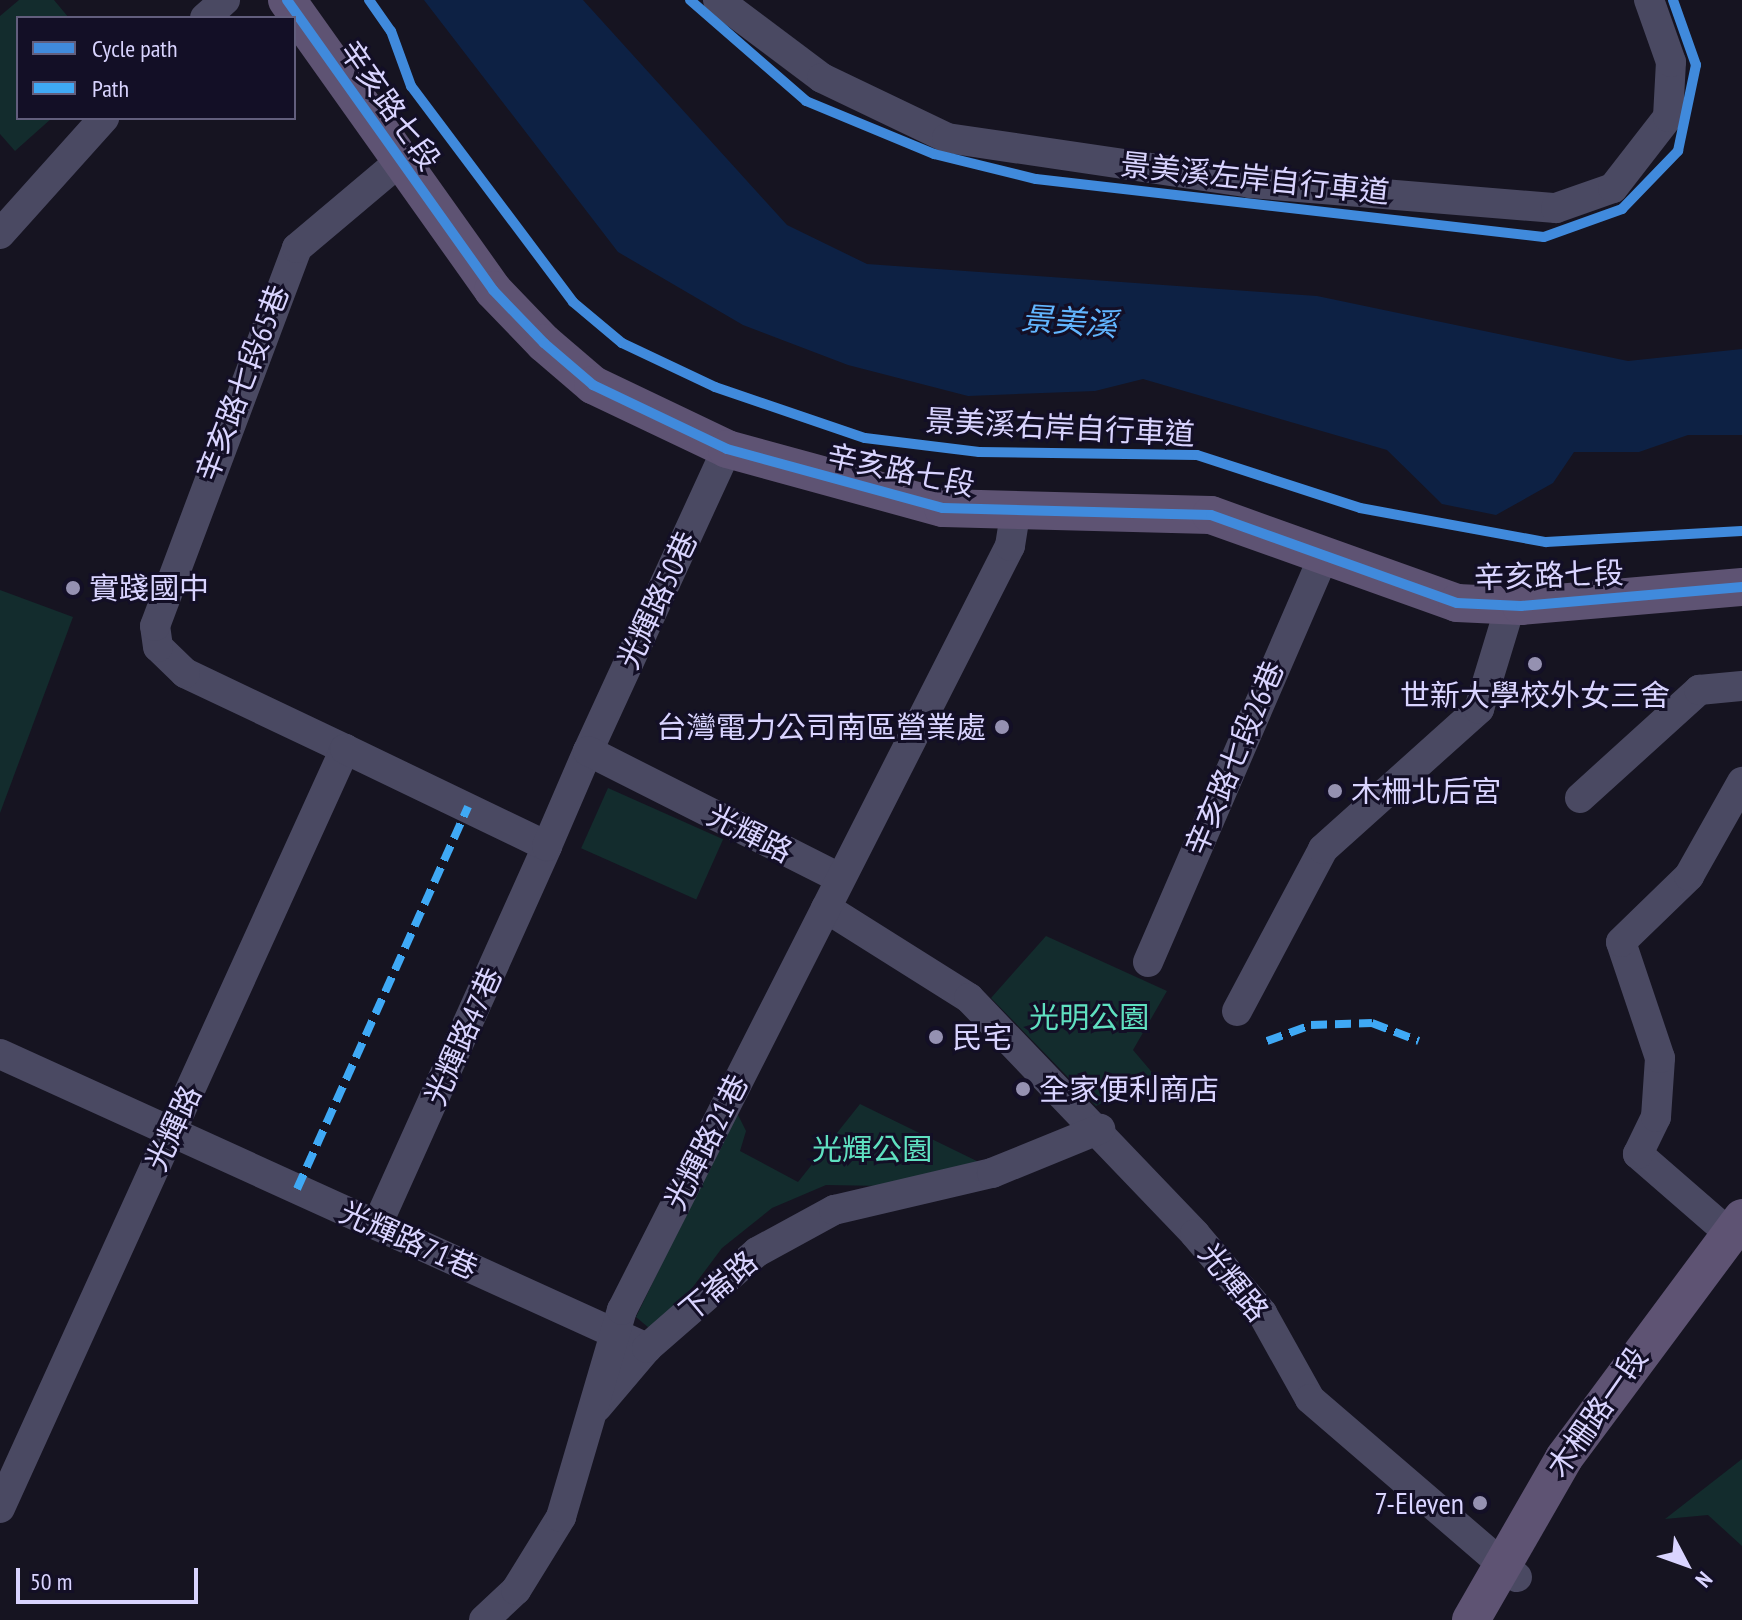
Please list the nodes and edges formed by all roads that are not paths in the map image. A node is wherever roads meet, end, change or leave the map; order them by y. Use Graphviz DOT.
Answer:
graph roads {
  1 [pos="225,0"];
  2 [pos="287,0"];
  3 [pos="718,0"];
  4 [pos="1649,0"];
  5 [pos="207,16"];
  6 [pos="102,120"];
  7 [pos="399,162"];
  8 [pos="0,234"];
  9 [pos="727,449"];
  10 [pos="1016,510"];
  11 [pos="1324,555"];
  12 [pos="1742,587"];
  13 [pos="1510,607"];
  14 [pos="1742,686"];
  15 [pos="345,749"];
  16 [pos="588,751"];
  17 [pos="1742,782"];
  18 [pos="1580,798"];
  19 [pos="547,846"];
  20 [pos="839,878"];
  21 [pos="826,908"];
  22 [pos="1148,962"];
  23 [pos="1237,1011"];
  24 [pos="0,1054"];
  25 [pos="1100,1129"];
  26 [pos="171,1131"];
  27 [pos="377,1225"];
  28 [pos="1738,1237"];
  29 [pos="613,1332"];
  30 [pos="647,1348"];
  31 [pos="591,1414"];
  32 [pos="0,1508"];
  33 [pos="1508,1572"];
  34 [pos="484,1620"];
  35 [pos="1471,1620"];
  36 [pos="1497,1620"];
  1 -- 5 [label="street"];
  2 -- 7 [label="main road, 辛亥路七段"];
  3 -- 4 [label="street"];
  6 -- 8 [label="street"];
  7 -- 9 [label="main road, 辛亥路七段"];
  7 -- 15 [label="street, 辛亥路七段65巷"];
  9 -- 10 [label="main road, 辛亥路七段"];
  9 -- 16 [label="street, 光輝路50巷"];
  10 -- 11 [label="main road, 辛亥路七段"];
  10 -- 20 [label="street"];
  11 -- 13 [label="main road, 辛亥路七段"];
  11 -- 22 [label="street, 辛亥路七段26巷"];
  12 -- 13 [label="main road, 辛亥路七段"];
  13 -- 23 [label="street"];
  14 -- 18 [label="street"];
  15 -- 19 [label="street"];
  15 -- 26 [label="street, 光輝路"];
  16 -- 19 [label="street"];
  16 -- 20 [label="street, 光輝路"];
  17 -- 28 [label="street"];
  19 -- 27 [label="street, 光輝路47巷"];
  20 -- 21 [label="street, 光輝路21巷"];
  21 -- 25 [label="street, 光輝路"];
  21 -- 29 [label="street, 光輝路21巷"];
  24 -- 26 [label="street, 光輝路71巷"];
  25 -- 30 [label="street, 下崙路"];
  25 -- 33 [label="street, 光輝路"];
  26 -- 27 [label="street, 光輝路71巷"];
  26 -- 32 [label="street, 光輝路"];
  27 -- 29 [label="street, 光輝路71巷"];
  28 -- 33 [label="main road, 木柵路一段"];
  29 -- 30 [label="street, 光輝路71巷"];
  29 -- 31 [label="street, 光輝路21巷"];
  30 -- 31 [label="street, 下崙路"];
  31 -- 34 [label="street, 下崙路"];
  33 -- 35 [label="main road, 木柵路一段"];
  33 -- 36 [label="main road, 木柵路一段"];
}
